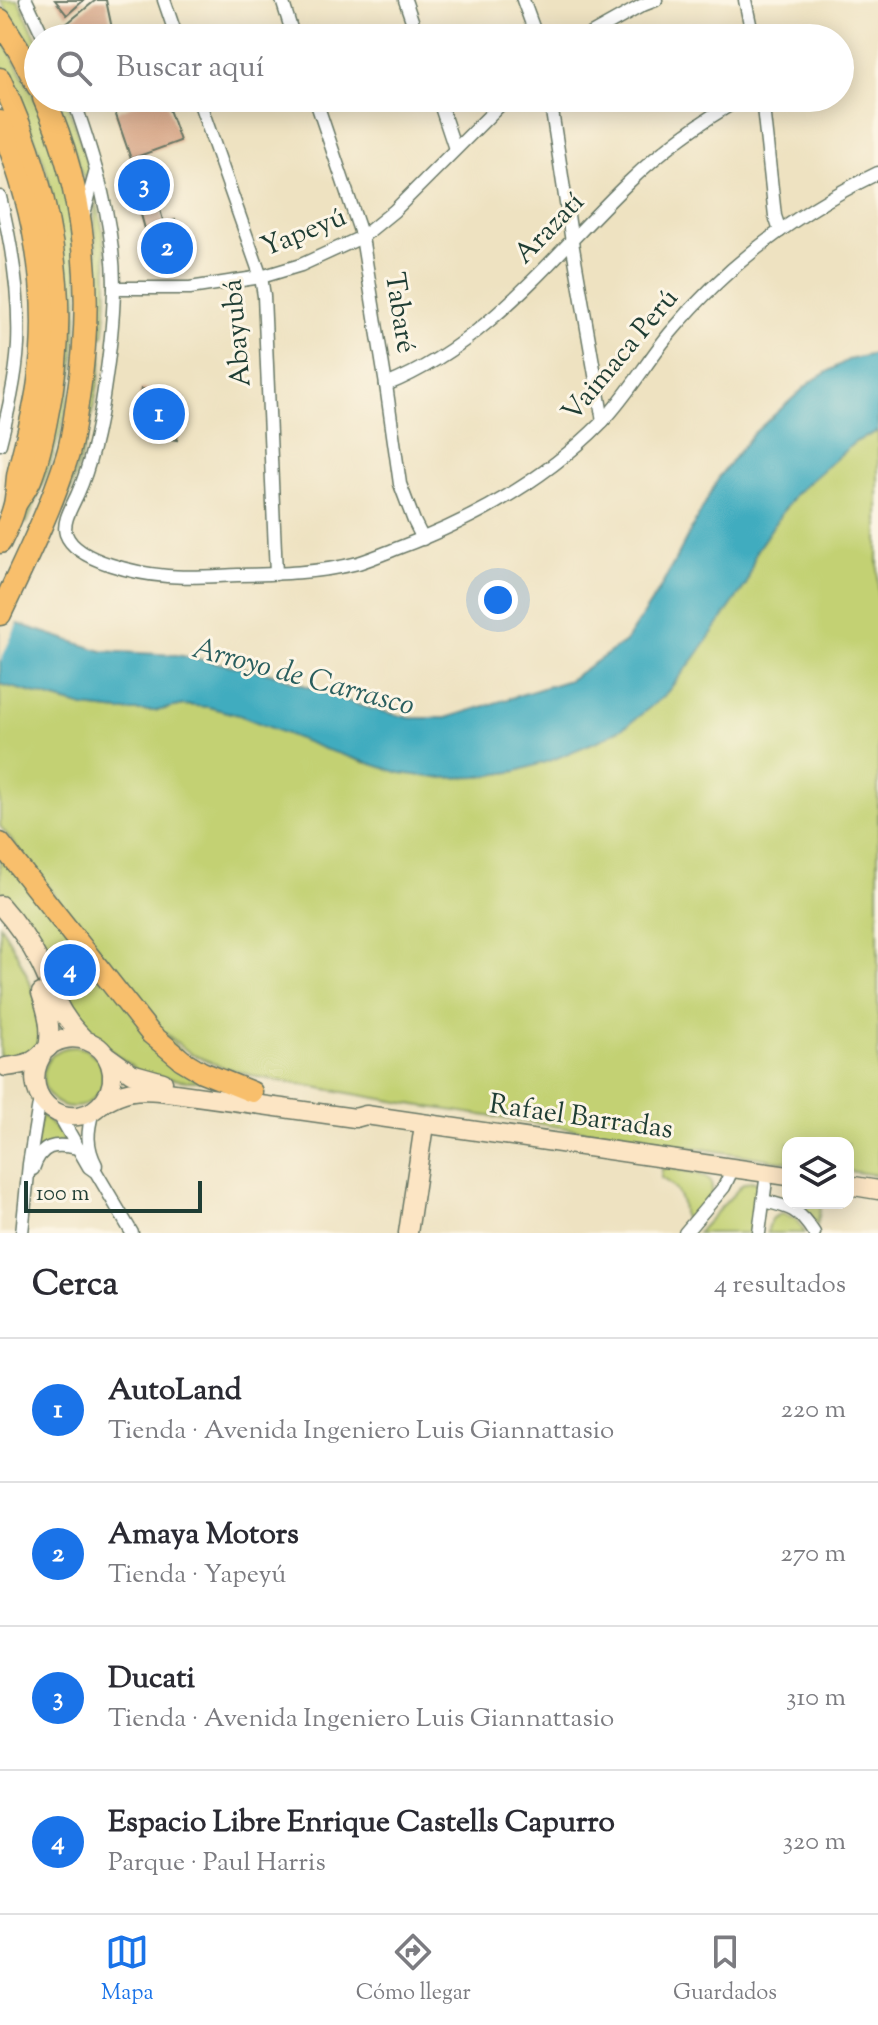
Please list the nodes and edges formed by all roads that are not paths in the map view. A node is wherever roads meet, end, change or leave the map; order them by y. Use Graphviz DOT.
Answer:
graph roads {
  1 [pos="26,0"];
  2 [pos="164,0"];
  3 [pos="282,0"];
  4 [pos="405,0"];
  5 [pos="523,0"];
  6 [pos="656,0"];
  7 [pos="745,0"];
  8 [pos="642,2"];
  9 [pos="0,20"];
  10 [pos="37,24"];
  11 [pos="172,24"];
  12 [pos="290,24"];
  13 [pos="413,24"];
  14 [pos="532,24"];
  15 [pos="607,24"];
  16 [pos="750,24"];
  17 [pos="24,62"];
  18 [pos="0,78"];
  19 [pos="49,112"];
  20 [pos="78,112"];
  21 [pos="203,112"];
  22 [pos="320,112"];
  23 [pos="443,112"];
  24 [pos="493,112"];
  25 [pos="552,112"];
  26 [pos="716,112"];
  27 [pos="764,112"];
  28 [pos="0,122"];
  29 [pos="455,149"];
  30 [pos="97,170"];
  31 [pos="878,173"];
  32 [pos="0,197"];
  33 [pos="80,225"];
  34 [pos="780,231"];
  35 [pos="362,237"];
  36 [pos="572,242"];
  37 [pos="261,277"];
  38 [pos="114,288"];
  39 [pos="85,337"];
  40 [pos="109,351"];
  41 [pos="386,385"];
  42 [pos="603,421"];
  43 [pos="0,444"];
  44 [pos="15,506"];
  45 [pos="423,539"];
  46 [pos="0,542"];
  47 [pos="276,574"];
  48 [pos="0,614"];
  49 [pos="0,843"];
  50 [pos="0,905"];
  51 [pos="0,917"];
  52 [pos="84,1039"];
  53 [pos="45,1051"];
  54 [pos="106,1055"];
  55 [pos="3,1067"];
  56 [pos="252,1092"];
  57 [pos="38,1093"];
  58 [pos="98,1107"];
  59 [pos="58,1113"];
  60 [pos="366,1115"];
  61 [pos="424,1125"];
  62 [pos="78,1148"];
  63 [pos="733,1168"];
  64 [pos="96,1172"];
  65 [pos="767,1173"];
  66 [pos="782,1175"];
  67 [pos="28,1184"];
  68 [pos="854,1186"];
  69 [pos="878,1190"];
  70 [pos="764,1201"];
  71 [pos="22,1233"];
  72 [pos="132,1233"];
  73 [pos="408,1233"];
  74 [pos="685,1233"];
  75 [pos="759,1233"];
  76 [pos="814,1233"];
  1 -- 10 [label="street"];
  2 -- 11 [label="street"];
  3 -- 12 [label="street"];
  4 -- 13 [label="street"];
  5 -- 14 [label="street"];
  6 -- 8 [label="street"];
  7 -- 16 [label="street"];
  8 -- 15 [label="street"];
  9 -- 17 [label="highway"];
  18 -- 44 [label="main road"];
  19 -- 33 [label="highway"];
  20 -- 30 [label="street"];
  21 -- 37 [label="street, Abayubá"];
  22 -- 35 [label="street, Tabaré"];
  23 -- 29 [label="street"];
  24 -- 29 [label="street, Yapeyú"];
  25 -- 36 [label="street"];
  26 -- 36 [label="street, Arazatí"];
  27 -- 34 [label="street"];
  28 -- 44 [label="highway"];
  29 -- 35 [label="street, Yapeyú"];
  30 -- 33 [label="street"];
  30 -- 38 [label="street"];
  31 -- 34 [label="street, Vaimaca Perú"];
  32 -- 43 [label="street"];
  33 -- 39 [label="highway"];
  34 -- 42 [label="street, Vaimaca Perú"];
  35 -- 37 [label="street, Yapeyú"];
  35 -- 41 [label="street, Tabaré"];
  36 -- 41 [label="street, Arazatí"];
  36 -- 42 [label="street"];
  37 -- 38 [label="street, Yapeyú"];
  37 -- 47 [label="street, Abayubá"];
  38 -- 40 [label="street"];
  39 -- 40 [label="street"];
  39 -- 48 [label="highway"];
  40 -- 47 [label="street, Vaimaca Perú"];
  41 -- 45 [label="street, Tabaré"];
  42 -- 45 [label="street, Vaimaca Perú"];
  44 -- 46 [label="highway"];
  45 -- 47 [label="street, Vaimaca Perú"];
  49 -- 56 [label="main road"];
  50 -- 52 [label="main road, Rafael Barradas"];
  51 -- 53 [label="main road"];
  52 -- 53 [label="main road"];
  52 -- 54 [label="main road, Rafael Barradas"];
  53 -- 55 [label="main road"];
  53 -- 57 [label="main road"];
  54 -- 56 [label="main road, Rafael Barradas"];
  54 -- 58 [label="main road"];
  55 -- 57 [label="main road"];
  56 -- 60 [label="main road, Rafael Barradas"];
  57 -- 59 [label="main road"];
  57 -- 67 [label="street"];
  58 -- 59 [label="main road, Rafael Barradas"];
  58 -- 60 [label="main road, Rafael Barradas"];
  58 -- 64 [label="street"];
  59 -- 62 [label="street"];
  60 -- 61 [label="main road, Rafael Barradas"];
  61 -- 63 [label="main road, Rafael Barradas"];
  61 -- 73 [label="main road"];
  62 -- 64 [label="street"];
  62 -- 67 [label="street"];
  63 -- 65 [label="main road, Rafael Barradas"];
  63 -- 74 [label="street"];
  64 -- 72 [label="street"];
  65 -- 66 [label="main road, Rafael Barradas"];
  65 -- 70 [label="street"];
  67 -- 71 [label="street"];
  68 -- 69 [label="main road"];
  70 -- 75 [label="street"];
  70 -- 76 [label="street"];
}
